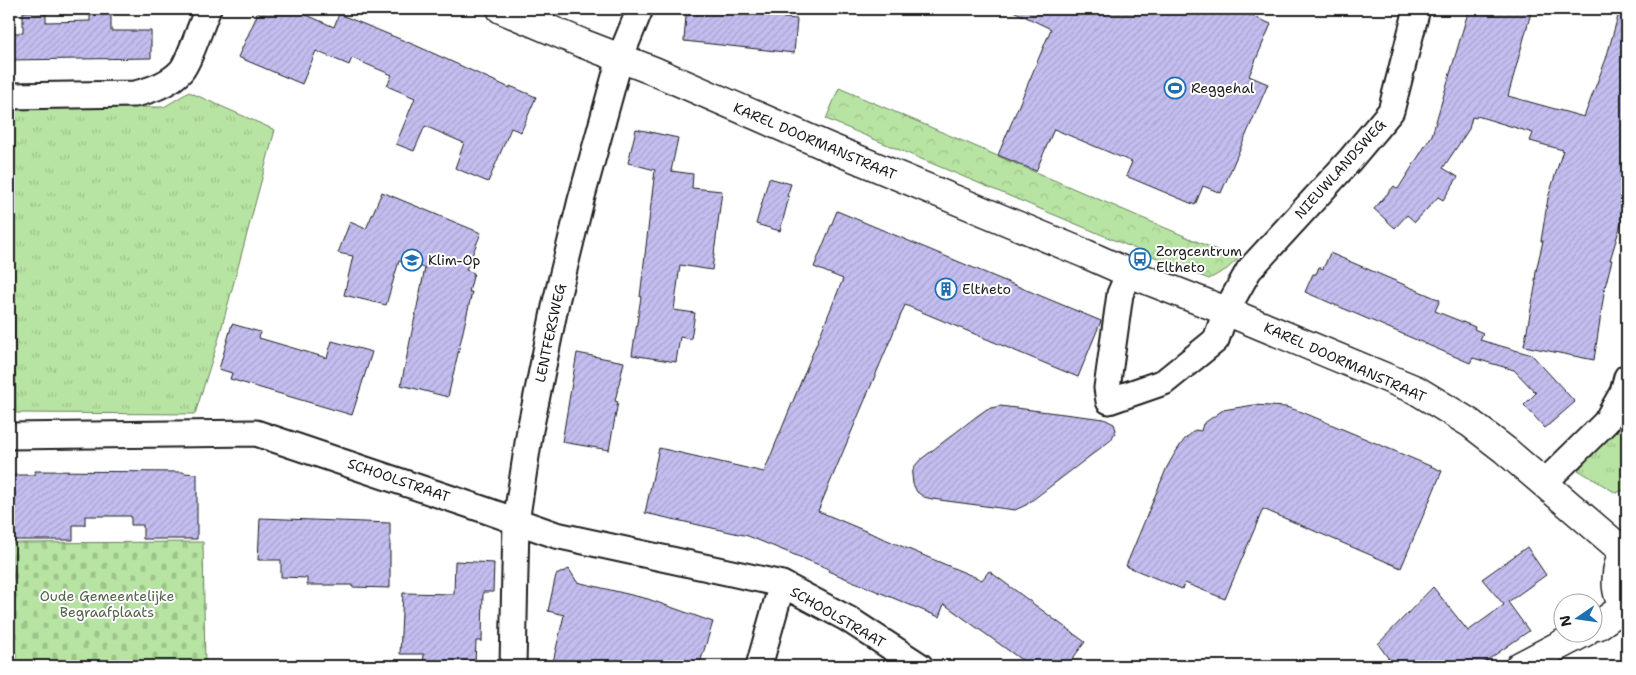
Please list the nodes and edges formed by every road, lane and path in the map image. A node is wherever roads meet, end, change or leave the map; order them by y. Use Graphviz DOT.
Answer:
graph roads {
  1 [pos="208,9"];
  2 [pos="501,9"];
  3 [pos="640,9"];
  4 [pos="1417,9"];
  5 [pos="620,58"];
  6 [pos="9,96"];
  7 [pos="1129,273"];
  8 [pos="1226,311"];
  9 [pos="1627,376"];
  10 [pos="9,436"];
  11 [pos="1544,483"];
  12 [pos="516,522"];
  13 [pos="1626,550"];
  14 [pos="782,584"];
  15 [pos="1626,609"];
  16 [pos="1604,622"];
  17 [pos="1567,642"];
  18 [pos="513,666"];
  19 [pos="759,666"];
  20 [pos="920,666"];
  21 [pos="1520,666"];
  1 -- 6 [label="street"];
  2 -- 5 [label="main road, KAREL DOORMANSTRAAT"];
  3 -- 5 [label="street, LENTFERSWEG"];
  4 -- 8 [label="street, NIEUWLANDSWEG"];
  5 -- 7 [label="main road, KAREL DOORMANSTRAAT"];
  5 -- 12 [label="street, LENTFERSWEG"];
  7 -- 8 [label="main road, KAREL DOORMANSTRAAT"];
  7 -- 8 [label="street"];
  8 -- 11 [label="main road, KAREL DOORMANSTRAAT"];
  9 -- 11 [label="street"];
  10 -- 12 [label="street, SCHOOLSTRAAT"];
  11 -- 13 [label="main road, KAREL DOORMANSTRAAT"];
  12 -- 14 [label="street, SCHOOLSTRAAT"];
  12 -- 18 [label="street, LENTFERSWEG"];
  13 -- 15 [label="main road"];
  14 -- 19 [label="street, SCHOOLSTRAAT"];
  14 -- 20 [label="street, SCHOOLSTRAAT"];
  15 -- 16 [label="main road"];
  17 -- 21 [label="main road"];
}
